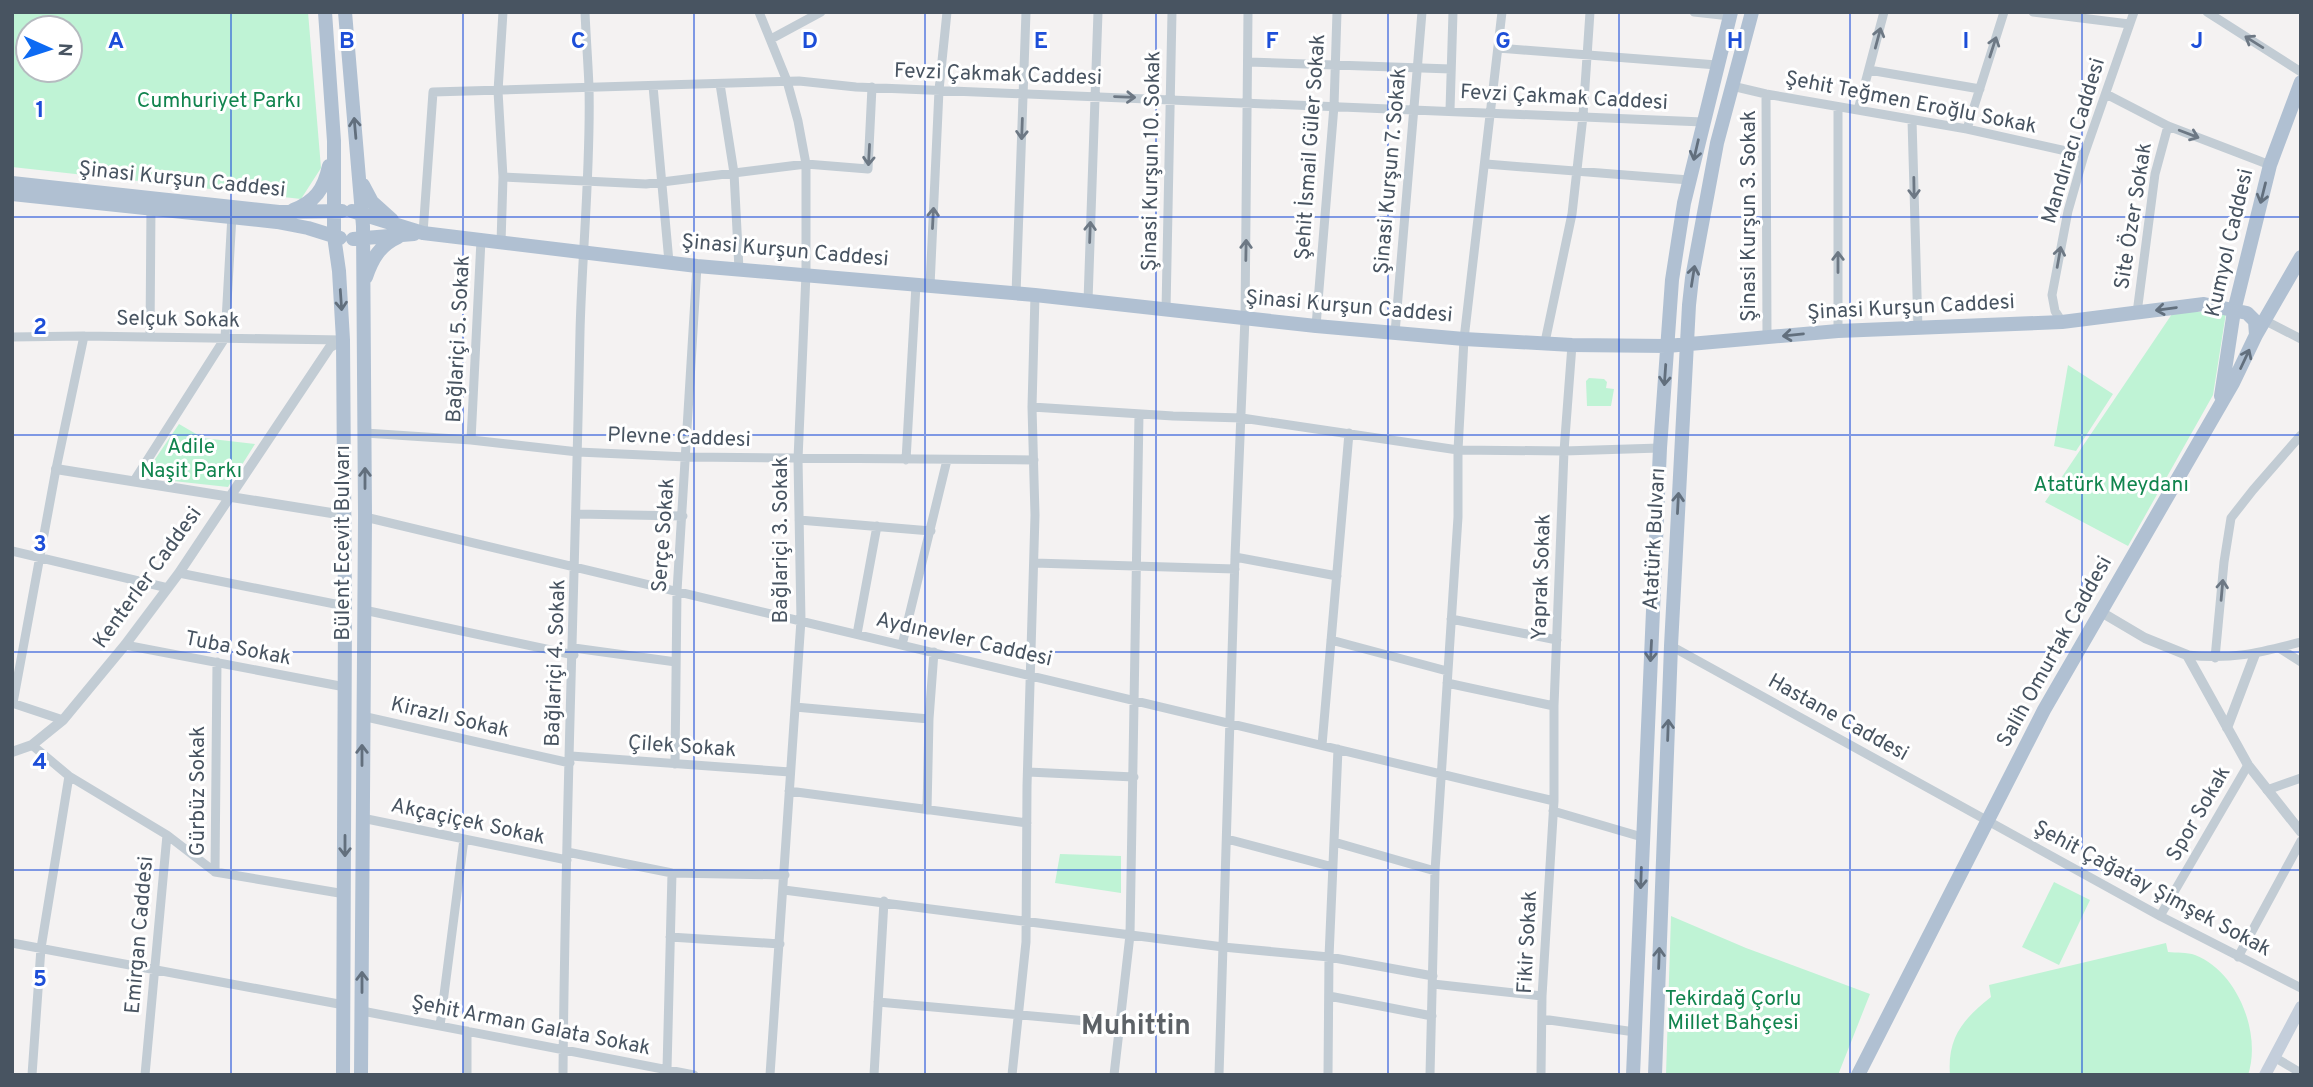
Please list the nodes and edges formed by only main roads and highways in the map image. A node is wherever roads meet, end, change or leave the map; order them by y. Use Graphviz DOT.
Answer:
graph roads {
  1 [pos="325,12"];
  2 [pos="345,12"];
  3 [pos="1752,12"];
  4 [pos="1730,14"];
  5 [pos="2301,82"];
  6 [pos="334,141"];
  7 [pos="358,173"];
  8 [pos="12,183"];
  9 [pos="12,194"];
  10 [pos="151,203"];
  11 [pos="278,217"];
  12 [pos="349,225"];
  13 [pos="404,231"];
  14 [pos="2301,257"];
  15 [pos="339,271"];
  16 [pos="362,288"];
  17 [pos="2235,305"];
  18 [pos="2267,315"];
  19 [pos="2256,335"];
  20 [pos="1686,344"];
  21 [pos="1667,346"];
  22 [pos="2214,417"];
  23 [pos="2301,1007"];
  24 [pos="343,1075"];
  25 [pos="361,1075"];
  26 [pos="1633,1075"];
  27 [pos="1655,1075"];
  28 [pos="1858,1075"];
  29 [pos="2265,1075"];
  1 -- 6 [label="main road, Bülent Ecevit Bulvarı"];
  7 -- 2 [label="main road, Bülent Ecevit Bulvarı, one-way"];
  20 -- 3 [label="main road, Atatürk Bulvarı, one-way"];
  4 -- 21 [label="main road, Atatürk Bulvarı, one-way"];
  5 -- 17 [label="main road, Kumyol Caddesi, one-way"];
  6 -- 11 [label="main road"];
  6 -- 12 [label="main road, Bülent Ecevit Bulvarı"];
  7 -- 12 [label="main road, Bülent Ecevit Bulvarı"];
  7 -- 13 [label="main road"];
  8 -- 10 [label="main road, Şinasi Kurşun Caddesi"];
  9 -- 10 [label="main road, Şinasi Kurşun Caddesi"];
  10 -- 11 [label="main road, Şinasi Kurşun Caddesi"];
  11 -- 12 [label="main road, Şinasi Kurşun Caddesi"];
  11 -- 12 [label="main road, Şinasi Kurşun Caddesi"];
  11 -- 15 [label="main road"];
  12 -- 13 [label="main road, Şinasi Kurşun Caddesi"];
  12 -- 13 [label="main road, Şinasi Kurşun Caddesi"];
  12 -- 15 [label="main road, Bülent Ecevit Bulvarı"];
  12 -- 16 [label="main road, Bülent Ecevit Bulvarı"];
  13 -- 16 [label="main road"];
  13 -- 21 [label="main road, Şinasi Kurşun Caddesi"];
  14 -- 18 [label="main road, Salih Omurtak Caddesi"];
  15 -- 24 [label="main road, Bülent Ecevit Bulvarı, one-way"];
  25 -- 16 [label="main road, Bülent Ecevit Bulvarı, one-way"];
  17 -- 18 [label="main road, Şinasi Kurşun Caddesi"];
  17 -- 19 [label="main road"];
  17 -- 20 [label="main road, Şinasi Kurşun Caddesi, one-way"];
  17 -- 22 [label="main road, Kumyol Caddesi"];
  18 -- 19 [label="main road, Salih Omurtak Caddesi"];
  22 -- 19 [label="main road, Salih Omurtak Caddesi, one-way"];
  20 -- 21 [label="main road, Şinasi Kurşun Caddesi"];
  27 -- 20 [label="main road, Atatürk Bulvarı, one-way"];
  21 -- 26 [label="main road, Atatürk Bulvarı, one-way"];
  22 -- 28 [label="main road, Salih Omurtak Caddesi"];
  23 -- 29 [label="main road"];
}
